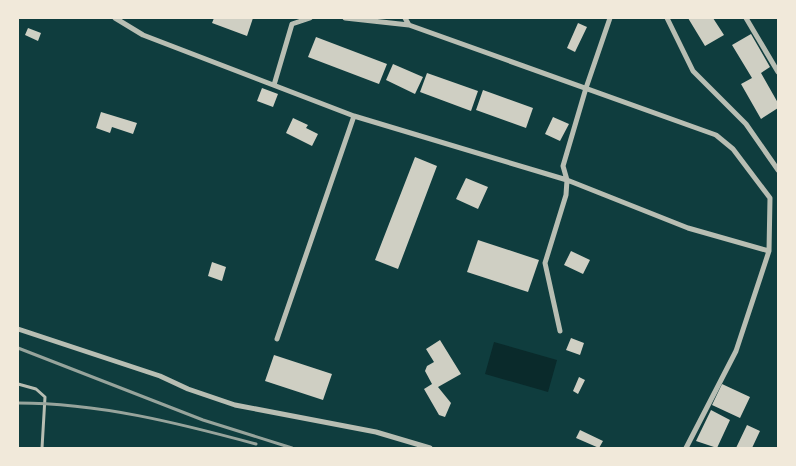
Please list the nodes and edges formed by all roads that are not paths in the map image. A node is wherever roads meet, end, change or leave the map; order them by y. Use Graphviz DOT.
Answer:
graph roads {
  1 [pos="115,18"];
  2 [pos="310,18"];
  3 [pos="345,18"];
  4 [pos="405,18"];
  5 [pos="610,18"];
  6 [pos="667,18"];
  7 [pos="746,18"];
  8 [pos="409,25"];
  9 [pos="778,72"];
  10 [pos="274,85"];
  11 [pos="586,88"];
  12 [pos="354,116"];
  13 [pos="778,170"];
  14 [pos="567,180"];
  15 [pos="769,250"];
  16 [pos="18,330"];
  17 [pos="560,331"];
  18 [pos="277,339"];
  19 [pos="18,384"];
  20 [pos="42,448"];
  21 [pos="430,448"];
  22 [pos="686,448"];
  1 -- 10 [label="street"];
  2 -- 10 [label="street"];
  3 -- 8 [label="street"];
  4 -- 8 [label="street"];
  5 -- 11 [label="street"];
  6 -- 13 [label="street"];
  7 -- 9 [label="street"];
  8 -- 11 [label="street"];
  10 -- 12 [label="street"];
  11 -- 14 [label="street"];
  11 -- 15 [label="street"];
  12 -- 14 [label="street"];
  12 -- 18 [label="street"];
  14 -- 15 [label="street"];
  14 -- 17 [label="street"];
  15 -- 22 [label="street"];
  16 -- 21 [label="street"];
  19 -- 20 [label="lane"];
}
